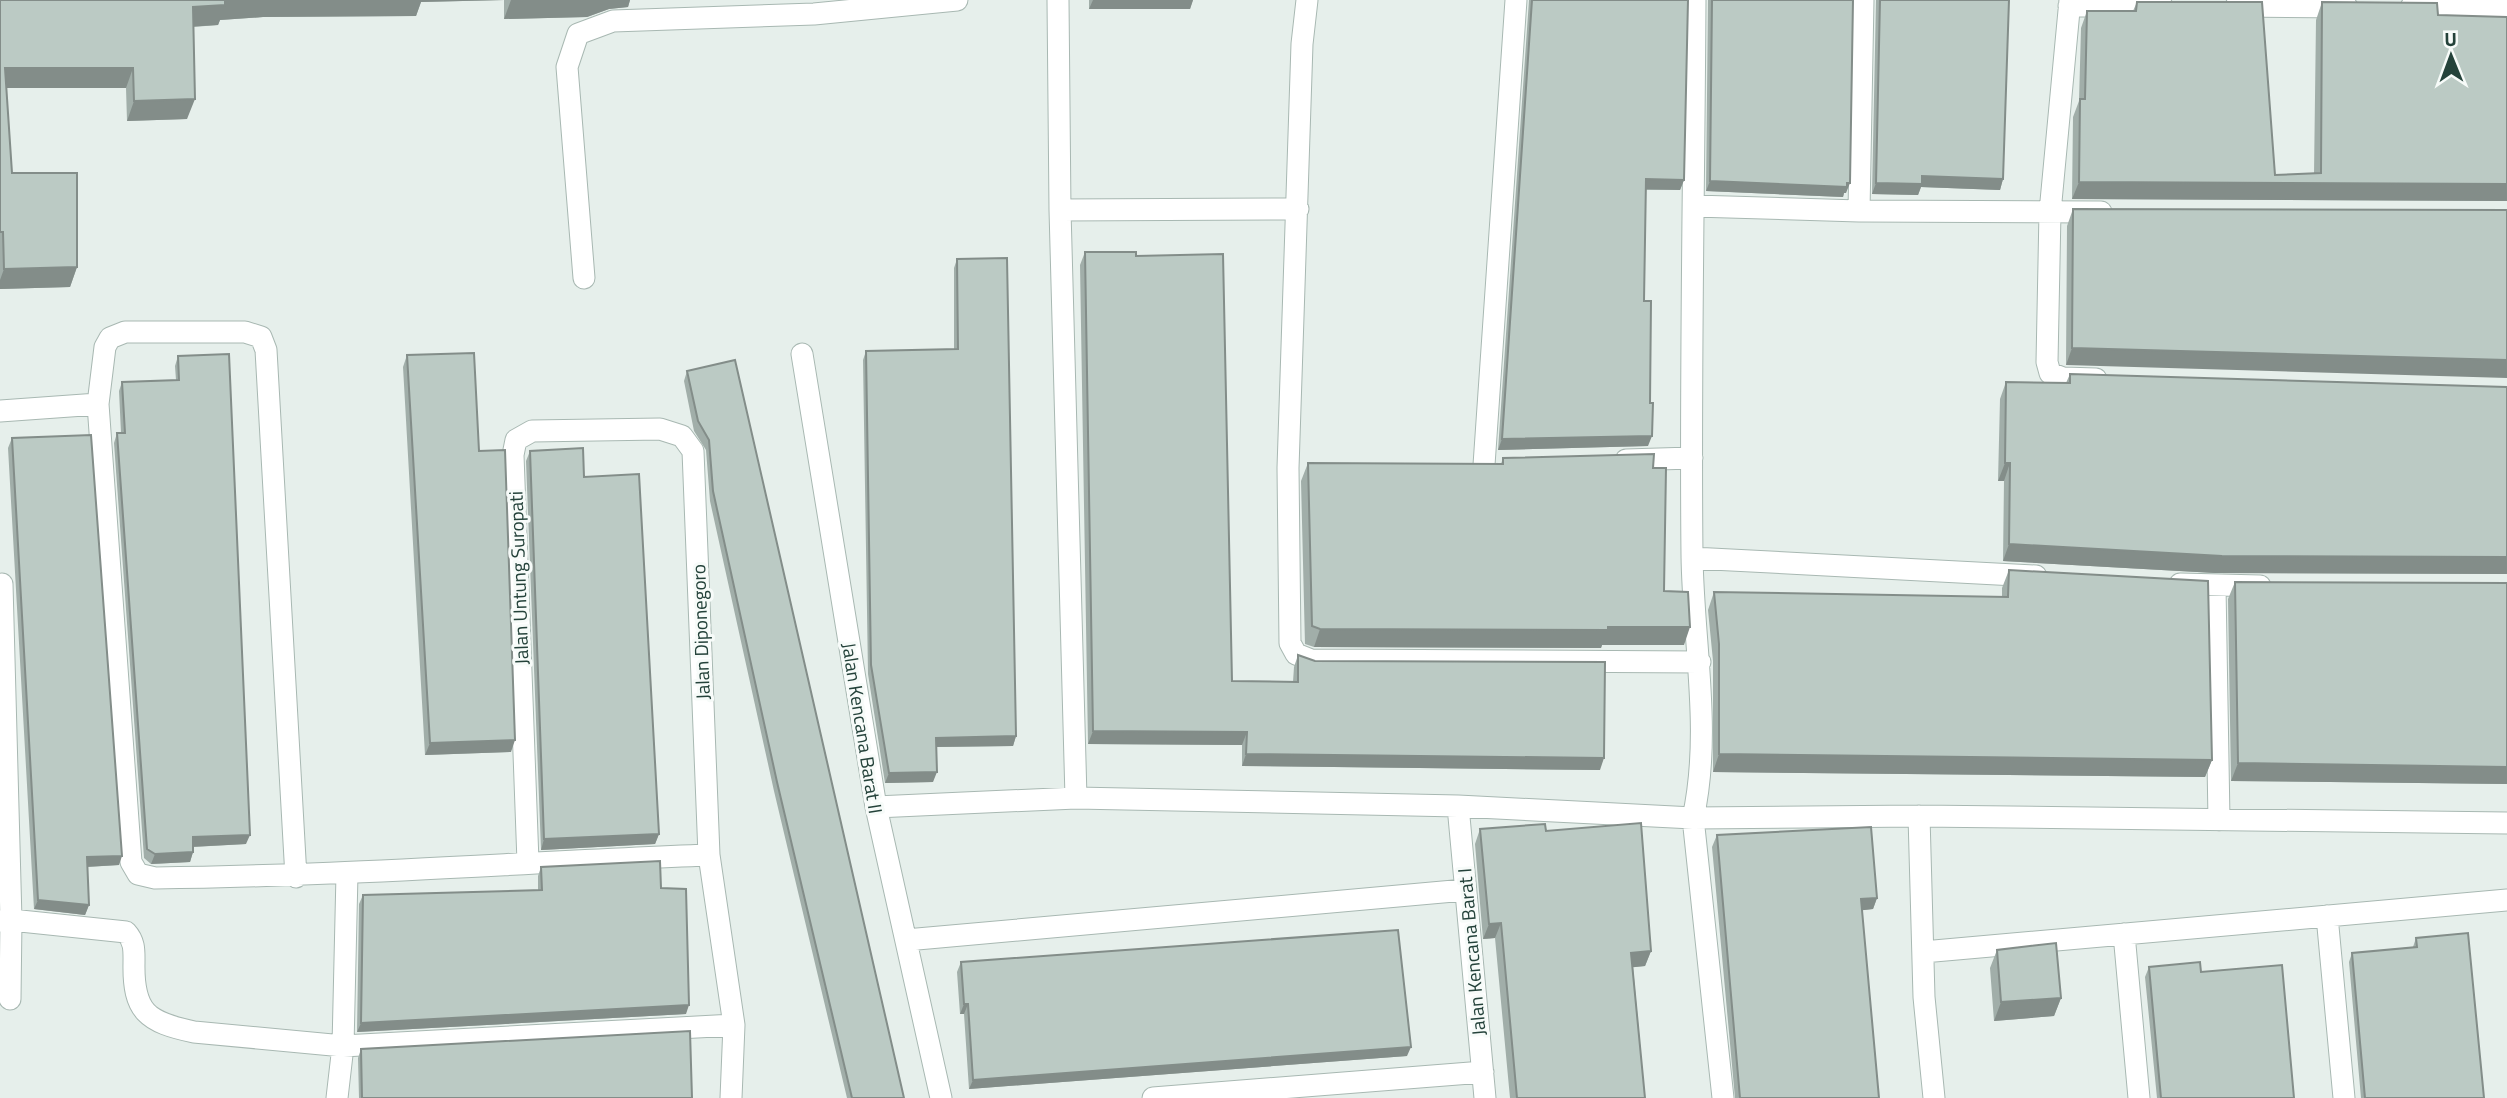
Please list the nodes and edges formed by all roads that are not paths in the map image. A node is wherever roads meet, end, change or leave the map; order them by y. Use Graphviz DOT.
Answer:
graph roads {
  1 [pos="957,0"];
  2 [pos="1058,0"];
  3 [pos="1307,0"];
  4 [pos="1517,0"];
  5 [pos="1695,0"];
  6 [pos="1863,0"];
  7 [pos="2069,3"];
  8 [pos="2179,6"];
  9 [pos="2220,6"];
  10 [pos="2507,8"];
  11 [pos="1694,206"];
  12 [pos="1298,209"];
  13 [pos="1059,210"];
  14 [pos="1859,211"];
  15 [pos="2050,212"];
  16 [pos="2119,213"];
  17 [pos="584,278"];
  18 [pos="802,354"];
  19 [pos="2118,380"];
  20 [pos="98,404"];
  21 [pos="0,411"];
  22 [pos="660,429"];
  23 [pos="1692,458"];
  24 [pos="1609,460"];
  25 [pos="1458,465"];
  26 [pos="1314,467"];
  27 [pos="1288,468"];
  28 [pos="1692,558"];
  29 [pos="2064,578"];
  30 [pos="2160,583"];
  31 [pos="2,584"];
  32 [pos="2215,586"];
  33 [pos="2285,586"];
  34 [pos="1700,662"];
  35 [pos="1076,798"];
  36 [pos="1458,806"];
  37 [pos="876,807"];
  38 [pos="1919,816"];
  39 [pos="1693,818"];
  40 [pos="2219,820"];
  41 [pos="2507,823"];
  42 [pos="709,855"];
  43 [pos="528,862"];
  44 [pos="347,874"];
  45 [pos="296,877"];
  46 [pos="1465,890"];
  47 [pos="2507,900"];
  48 [pos="2327,916"];
  49 [pos="5,920"];
  50 [pos="2124,934"];
  51 [pos="906,940"];
  52 [pos="1923,952"];
  53 [pos="10,999"];
  54 [pos="734,1025"];
  55 [pos="343,1046"];
  56 [pos="1483,1072"];
  57 [pos="337,1098"];
  58 [pos="731,1098"];
  59 [pos="941,1098"];
  60 [pos="1153,1098"];
  61 [pos="1485,1098"];
  62 [pos="1723,1098"];
  63 [pos="1934,1098"];
  64 [pos="2139,1098"];
  65 [pos="2344,1098"];
  1 -- 17 [label="street"];
  2 -- 13 [label="street"];
  3 -- 12 [label="street"];
  4 -- 25 [label="street"];
  5 -- 11 [label="street"];
  6 -- 14 [label="street"];
  7 -- 8 [label="street"];
  7 -- 15 [label="street"];
  9 -- 10 [label="street"];
  11 -- 14 [label="street"];
  11 -- 23 [label="street"];
  12 -- 13 [label="street"];
  12 -- 27 [label="street"];
  13 -- 35 [label="street"];
  14 -- 15 [label="street"];
  15 -- 16 [label="street"];
  15 -- 19 [label="street"];
  18 -- 37 [label="street, Jalan Kencana Barat II"];
  20 -- 21 [label="street"];
  20 -- 45 [label="street"];
  20 -- 45 [label="street"];
  22 -- 42 [label="street, Jalan Diponegoro"];
  22 -- 43 [label="street, Jalan Untung Suropati"];
  23 -- 24 [label="street"];
  23 -- 28 [label="street"];
  26 -- 27 [label="street"];
  27 -- 34 [label="street"];
  28 -- 29 [label="street"];
  28 -- 34 [label="street"];
  30 -- 32 [label="street"];
  31 -- 49 [label="street"];
  32 -- 33 [label="street"];
  32 -- 40 [label="street"];
  34 -- 39 [label="street"];
  35 -- 36 [label="street"];
  35 -- 37 [label="street"];
  36 -- 39 [label="street"];
  36 -- 46 [label="street, Jalan Kencana Barat I"];
  37 -- 51 [label="street, Jalan Kencana Barat II"];
  38 -- 39 [label="street"];
  38 -- 40 [label="street"];
  38 -- 52 [label="street"];
  39 -- 62 [label="street"];
  40 -- 41 [label="street"];
  42 -- 43 [label="street"];
  42 -- 54 [label="street, Jalan Diponegoro"];
  43 -- 44 [label="street"];
  44 -- 45 [label="street"];
  44 -- 55 [label="street"];
  46 -- 51 [label="street"];
  46 -- 56 [label="street, Jalan Kencana Barat I"];
  47 -- 48 [label="street"];
  48 -- 50 [label="street"];
  48 -- 65 [label="street"];
  49 -- 53 [label="street"];
  49 -- 55 [label="street"];
  50 -- 52 [label="street"];
  50 -- 64 [label="street"];
  51 -- 59 [label="street, Jalan Kencana Barat II"];
  52 -- 63 [label="street"];
  54 -- 55 [label="street"];
  54 -- 58 [label="street, Jalan Diponegoro"];
  55 -- 57 [label="street"];
  56 -- 60 [label="street"];
  56 -- 61 [label="street, Jalan Kencana Barat I"];
}
